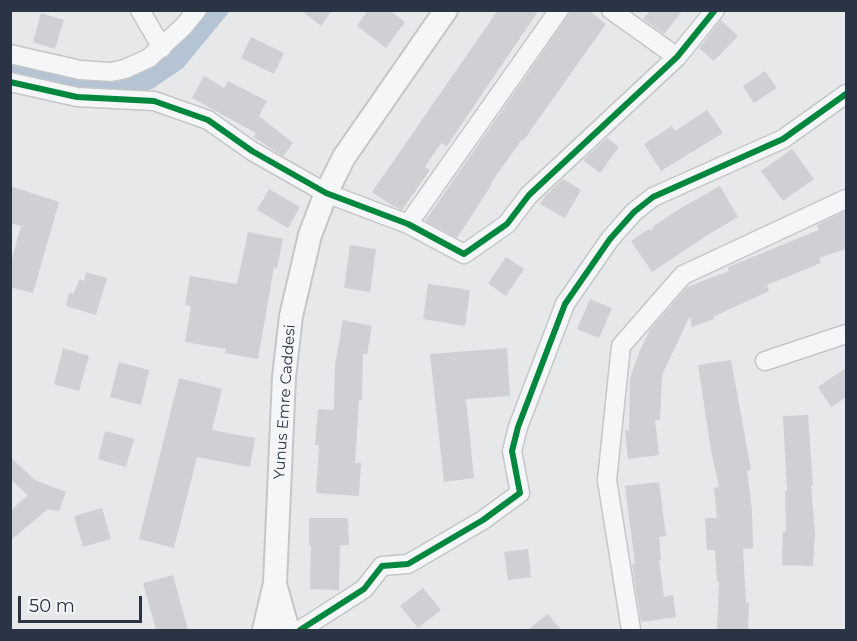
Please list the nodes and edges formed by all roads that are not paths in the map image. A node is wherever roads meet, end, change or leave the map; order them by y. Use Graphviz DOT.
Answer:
graph roads {
  1 [pos="141,10"];
  2 [pos="197,10"];
  3 [pos="446,10"];
  4 [pos="560,10"];
  5 [pos="611,10"];
  6 [pos="715,10"];
  7 [pos="162,48"];
  8 [pos="10,54"];
  9 [pos="677,57"];
  10 [pos="10,82"];
  11 [pos="846,94"];
  12 [pos="326,193"];
  13 [pos="846,200"];
  14 [pos="408,224"];
  15 [pos="846,334"];
  16 [pos="765,361"];
  17 [pos="275,583"];
  18 [pos="264,630"];
  19 [pos="288,630"];
  20 [pos="300,630"];
  21 [pos="631,630"];
  1 -- 7 [label="street"];
  2 -- 7 [label="street"];
  3 -- 12 [label="street, Yunus Emre Caddesi"];
  4 -- 14 [label="street"];
  5 -- 9 [label="street"];
  6 -- 9 [label="street"];
  7 -- 8 [label="street"];
  9 -- 14 [label="street"];
  10 -- 12 [label="street"];
  11 -- 20 [label="street"];
  12 -- 14 [label="street"];
  12 -- 17 [label="street, Yunus Emre Caddesi"];
  13 -- 21 [label="street"];
  15 -- 16 [label="street"];
  17 -- 18 [label="street, Yunus Emre Caddesi"];
  17 -- 19 [label="street, Yunus Emre Caddesi"];
}
